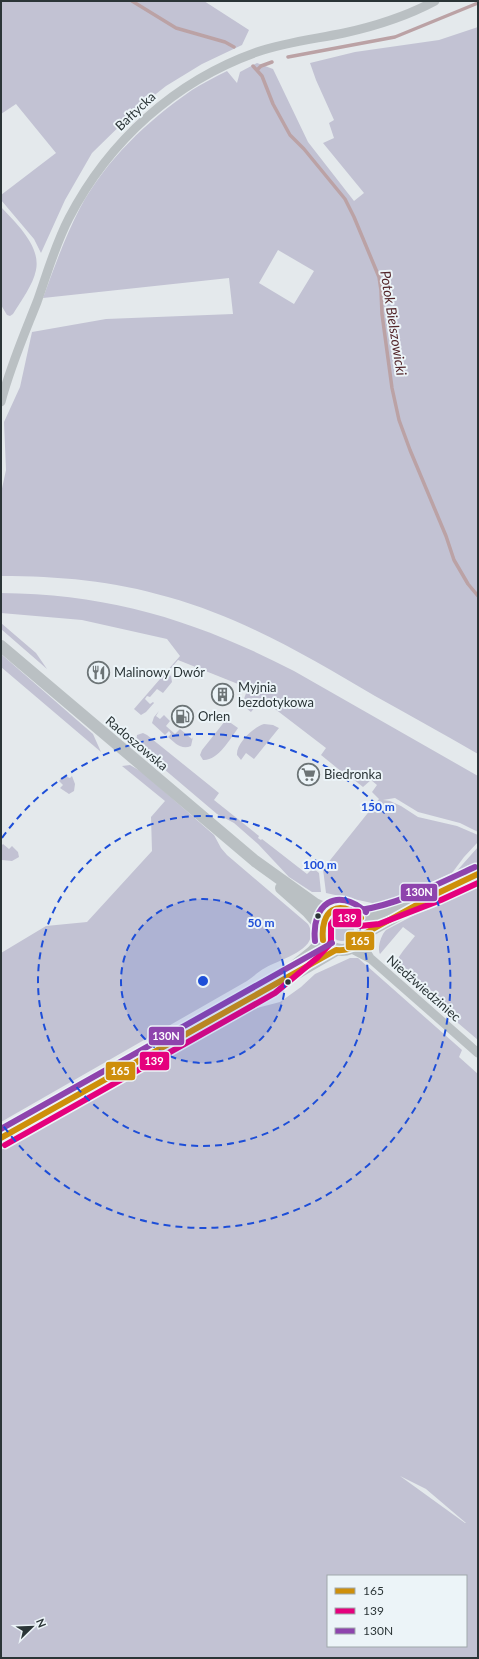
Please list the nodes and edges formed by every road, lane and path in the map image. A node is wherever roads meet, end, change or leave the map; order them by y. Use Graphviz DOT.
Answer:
graph roads {
  1 [pos="435,1"];
  2 [pos="1,402"];
  3 [pos="1,646"];
  4 [pos="255,861"];
  5 [pos="478,874"];
  6 [pos="438,893"];
  7 [pos="331,911"];
  8 [pos="361,918"];
  9 [pos="321,927"];
  10 [pos="323,940"];
  11 [pos="359,941"];
  12 [pos="336,950"];
  13 [pos="270,986"];
  14 [pos="478,1053"];
  15 [pos="1,1138"];
  1 -- 2 [label="street, Bałtycka"];
  3 -- 4 [label="street, Radoszowska"];
  4 -- 7 [label="street, Radoszowska"];
  4 -- 9 [label="street, Radoszowska"];
  5 -- 6 [label="street"];
  6 -- 8 [label="street"];
  6 -- 11 [label="street"];
  7 -- 8 [label="street"];
  7 -- 9 [label="street"];
  8 -- 11 [label="street"];
  9 -- 10 [label="street"];
  10 -- 12 [label="street"];
  10 -- 13 [label="street"];
  11 -- 12 [label="street"];
  11 -- 14 [label="street, Niedźwiedziniec"];
  12 -- 13 [label="street"];
  13 -- 15 [label="street"];
}
